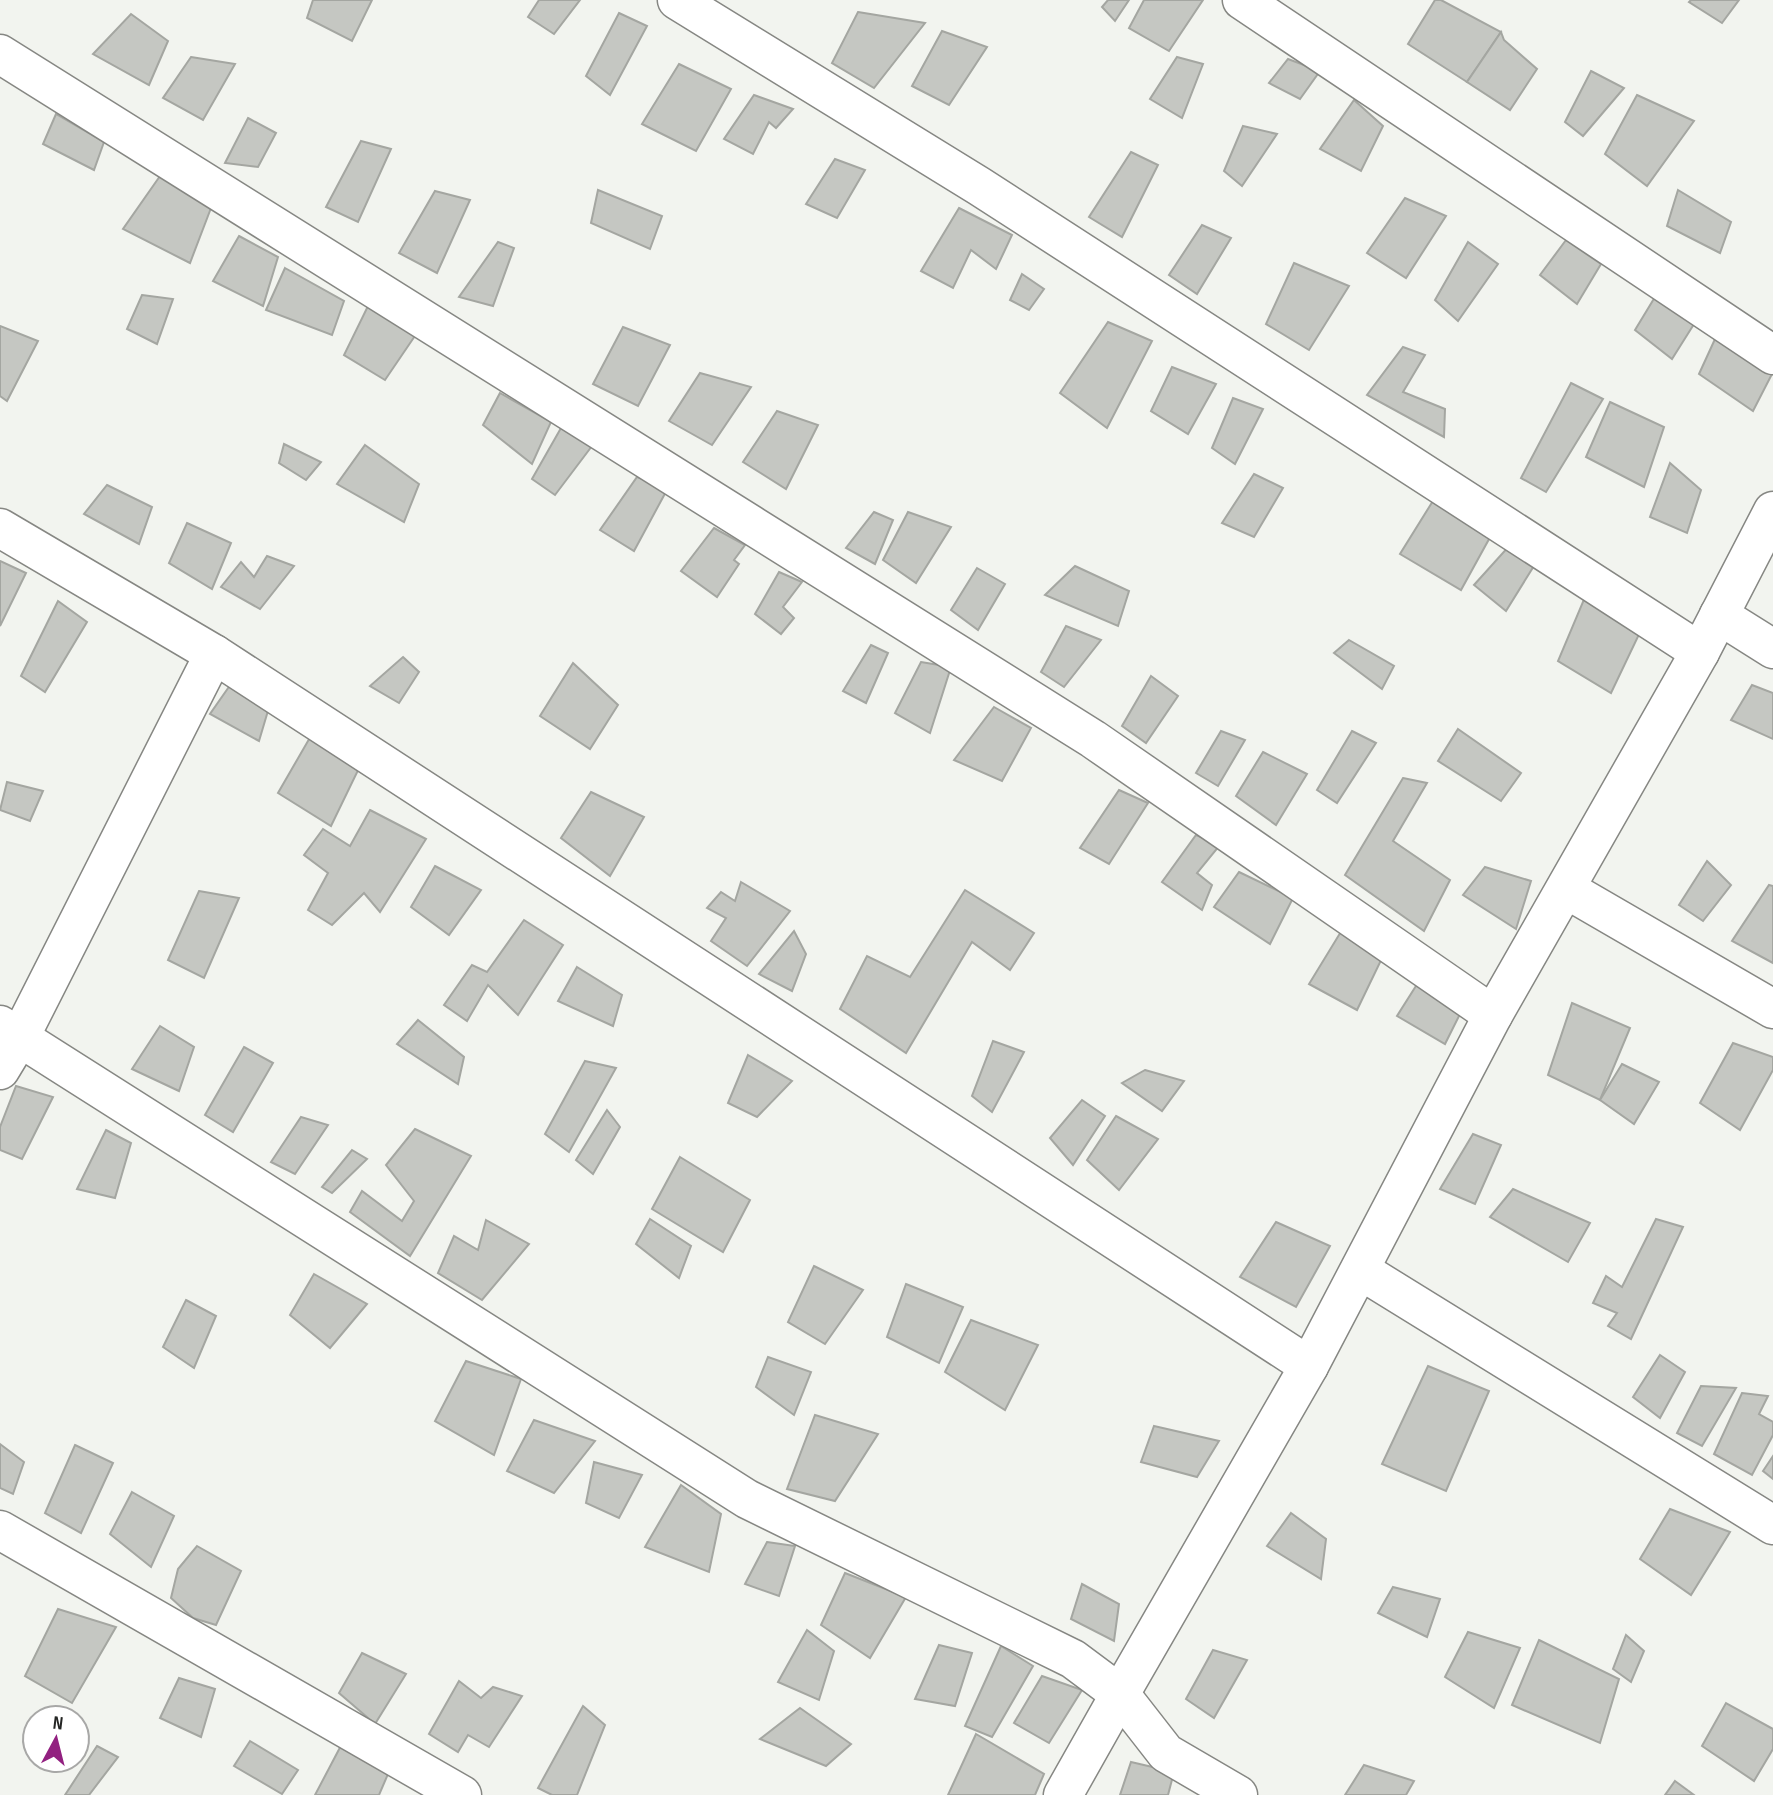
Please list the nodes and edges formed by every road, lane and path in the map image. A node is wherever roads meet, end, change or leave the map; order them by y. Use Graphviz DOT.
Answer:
graph roads {
  1 [pos="677,0"];
  2 [pos="1242,0"];
  3 [pos="0,54"];
  4 [pos="1773,355"];
  5 [pos="1773,511"];
  6 [pos="0,528"];
  7 [pos="1719,615"];
  8 [pos="1773,649"];
  9 [pos="1700,652"];
  10 [pos="214,654"];
  11 [pos="1566,889"];
  12 [pos="1773,1009"];
  13 [pos="1493,1015"];
  14 [pos="10,1031"];
  15 [pos="0,1070"];
  16 [pos="1360,1269"];
  17 [pos="1310,1366"];
  18 [pos="1773,1525"];
  19 [pos="0,1530"];
  20 [pos="1120,1694"];
  21 [pos="462,1795"];
  22 [pos="1063,1795"];
  23 [pos="1238,1795"];
  1 -- 9 [label="street"];
  2 -- 4 [label="street"];
  3 -- 13 [label="street"];
  5 -- 7 [label="street"];
  6 -- 10 [label="street"];
  7 -- 8 [label="street"];
  7 -- 9 [label="street"];
  9 -- 11 [label="street"];
  10 -- 14 [label="street"];
  10 -- 17 [label="street"];
  11 -- 12 [label="street"];
  11 -- 13 [label="street"];
  13 -- 16 [label="street"];
  14 -- 15 [label="street"];
  14 -- 20 [label="street"];
  16 -- 17 [label="street"];
  16 -- 18 [label="street"];
  17 -- 20 [label="street"];
  19 -- 21 [label="street"];
  20 -- 22 [label="street"];
  20 -- 23 [label="street"];
}
